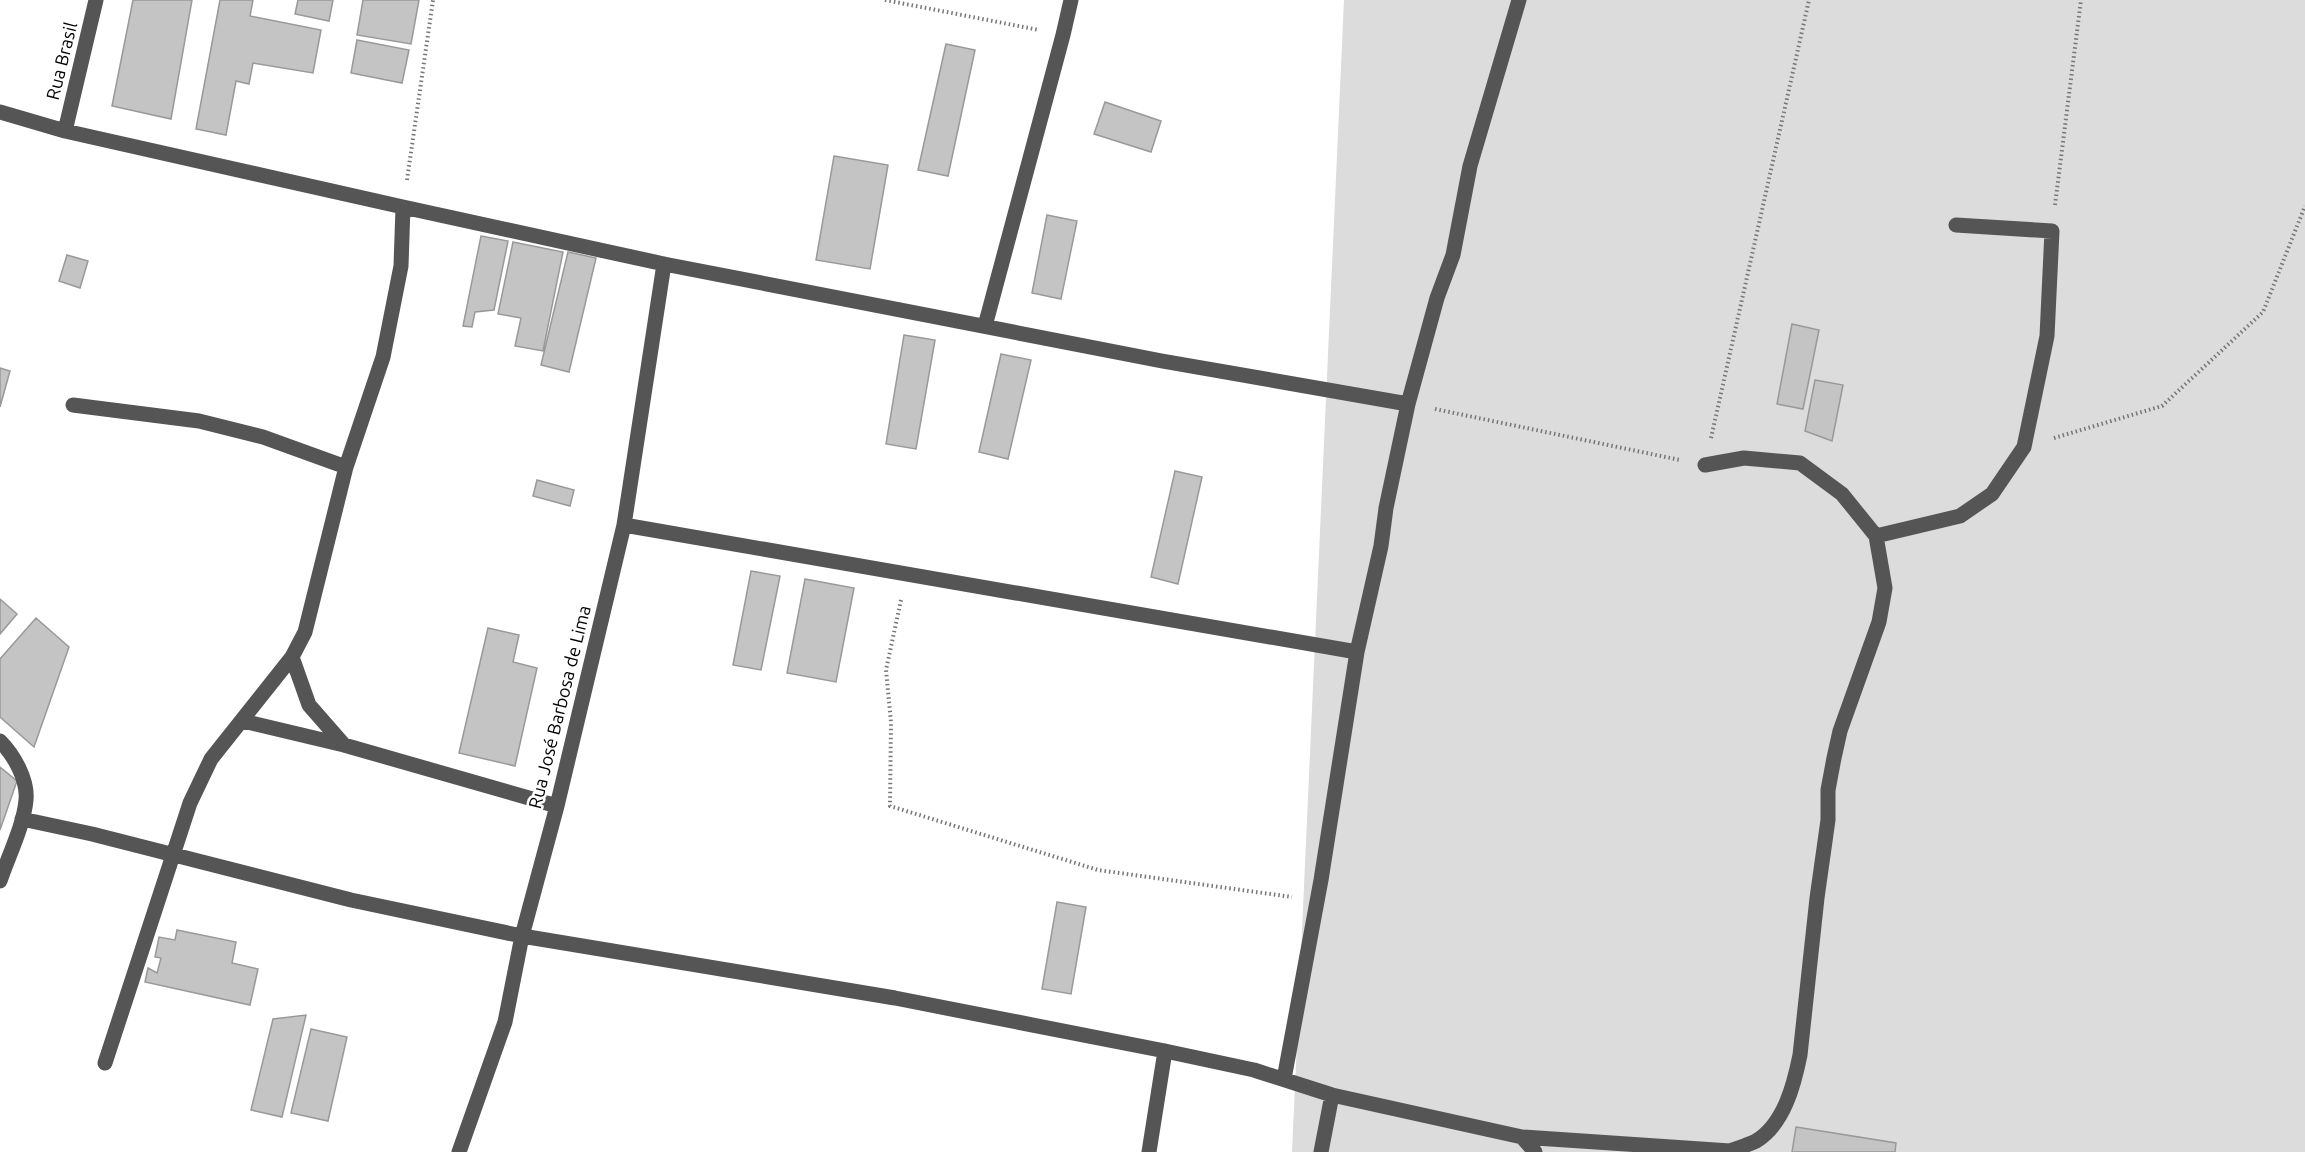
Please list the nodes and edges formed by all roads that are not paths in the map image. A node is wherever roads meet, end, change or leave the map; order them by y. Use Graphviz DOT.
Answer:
graph roads {
  1 [pos="96,0"];
  2 [pos="1071,0"];
  3 [pos="1520,0"];
  4 [pos="0,112"];
  5 [pos="65,131"];
  6 [pos="403,207"];
  7 [pos="1956,225"];
  8 [pos="664,264"];
  9 [pos="985,326"];
  10 [pos="1408,404"];
  11 [pos="73,405"];
  12 [pos="1705,465"];
  13 [pos="346,467"];
  14 [pos="624,525"];
  15 [pos="1876,536"];
  16 [pos="1358,652"];
  17 [pos="292,657"];
  18 [pos="243,721"];
  19 [pos="0,741"];
  20 [pos="344,745"];
  21 [pos="557,806"];
  22 [pos="22,819"];
  23 [pos="172,855"];
  24 [pos="0,881"];
  25 [pos="522,936"];
  26 [pos="1165,1051"];
  27 [pos="105,1063"];
  28 [pos="1284,1079"];
  29 [pos="1332,1095"];
  30 [pos="1522,1137"];
  31 [pos="459,1152"];
  32 [pos="1149,1152"];
  33 [pos="1321,1152"];
  34 [pos="1535,1152"];
  1 -- 5 [label="street, Rua Brasil"];
  2 -- 9 [label="street"];
  3 -- 10 [label="street"];
  4 -- 5 [label="street"];
  5 -- 6 [label="street"];
  6 -- 8 [label="street"];
  6 -- 13 [label="street"];
  7 -- 15 [label="street"];
  8 -- 9 [label="street"];
  8 -- 14 [label="street, Rua José Barbosa de Lima"];
  9 -- 10 [label="street"];
  10 -- 16 [label="street"];
  11 -- 13 [label="street"];
  12 -- 15 [label="street"];
  13 -- 17 [label="street"];
  14 -- 16 [label="street"];
  14 -- 21 [label="street, Rua José Barbosa de Lima"];
  15 -- 30 [label="street"];
  16 -- 28 [label="street"];
  17 -- 18 [label="street"];
  17 -- 20 [label="street"];
  18 -- 20 [label="street"];
  18 -- 23 [label="street"];
  19 -- 22 [label="street"];
  20 -- 21 [label="street"];
  21 -- 25 [label="street, Rua José Barbosa de Lima"];
  22 -- 23 [label="street"];
  22 -- 24 [label="street"];
  23 -- 25 [label="street"];
  23 -- 27 [label="street"];
  25 -- 26 [label="street"];
  25 -- 31 [label="street, Rua José Barbosa de Lima"];
  26 -- 28 [label="street"];
  26 -- 32 [label="street"];
  28 -- 29 [label="street"];
  29 -- 30 [label="street"];
  29 -- 33 [label="street"];
  30 -- 34 [label="street"];
}
